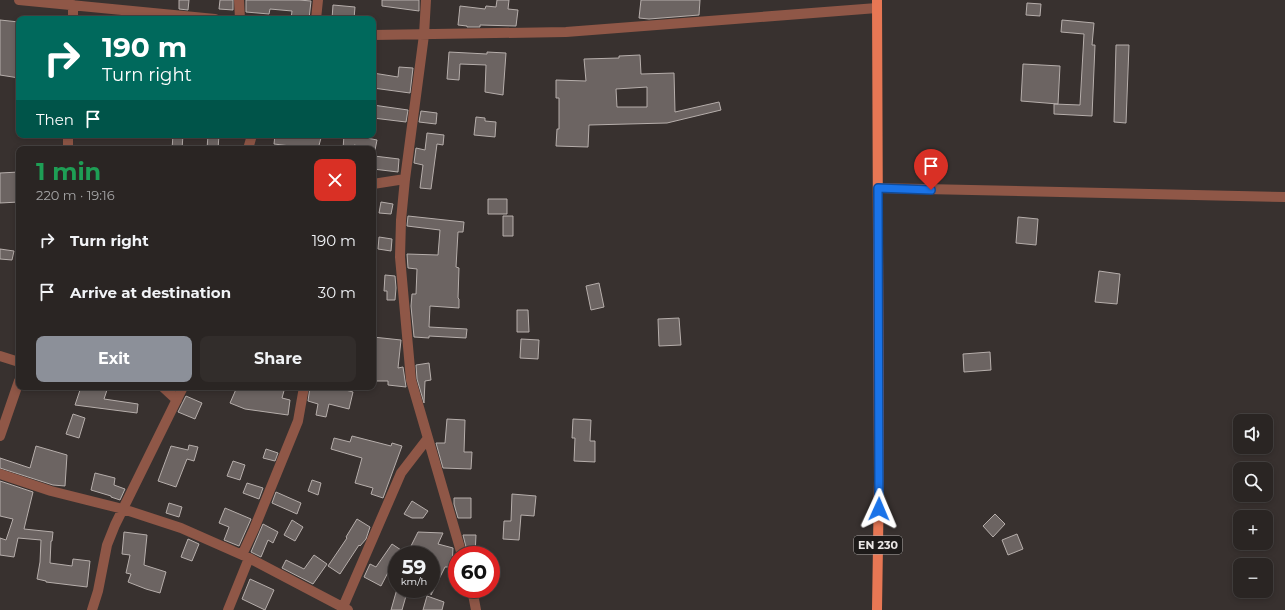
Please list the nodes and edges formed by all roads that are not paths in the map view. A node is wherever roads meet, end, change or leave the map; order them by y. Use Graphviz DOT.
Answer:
graph roads {
  1 [pos="26,0"];
  2 [pos="239,0"];
  3 [pos="318,0"];
  4 [pos="426,0"];
  5 [pos="877,4"];
  6 [pos="73,5"];
  7 [pos="73,16"];
  8 [pos="185,16"];
  9 [pos="240,16"];
  10 [pos="316,16"];
  11 [pos="376,35"];
  12 [pos="424,35"];
  13 [pos="405,179"];
  14 [pos="376,184"];
  15 [pos="878,188"];
  16 [pos="1285,197"];
  17 [pos="0,356"];
  18 [pos="16,361"];
  19 [pos="16,389"];
  20 [pos="166,390"];
  21 [pos="182,390"];
  22 [pos="303,390"];
  23 [pos="177,400"];
  24 [pos="0,436"];
  25 [pos="428,438"];
  26 [pos="0,474"];
  27 [pos="123,509"];
  28 [pos="459,546"];
  29 [pos="246,556"];
  30 [pos="474,598"];
  31 [pos="346,609"];
  32 [pos="92,610"];
  33 [pos="228,610"];
  34 [pos="476,610"];
  35 [pos="877,610"];
  1 -- 6 [label="street"];
  2 -- 9 [label="street"];
  3 -- 10 [label="street"];
  4 -- 12 [label="street"];
  5 -- 12 [label="street"];
  5 -- 15 [label="main road, EN 230"];
  6 -- 7 [label="street"];
  6 -- 8 [label="street"];
  11 -- 12 [label="street"];
  12 -- 13 [label="street"];
  13 -- 14 [label="street"];
  13 -- 25 [label="street"];
  15 -- 16 [label="street"];
  15 -- 35 [label="main road, EN 230"];
  17 -- 18 [label="street"];
  19 -- 24 [label="street"];
  20 -- 23 [label="street"];
  21 -- 23 [label="street"];
  22 -- 29 [label="street"];
  23 -- 27 [label="street"];
  25 -- 28 [label="street"];
  25 -- 31 [label="street"];
  26 -- 27 [label="street"];
  27 -- 29 [label="street"];
  27 -- 32 [label="street"];
  29 -- 31 [label="street"];
  29 -- 33 [label="street"];
  30 -- 34 [label="street"];
}
